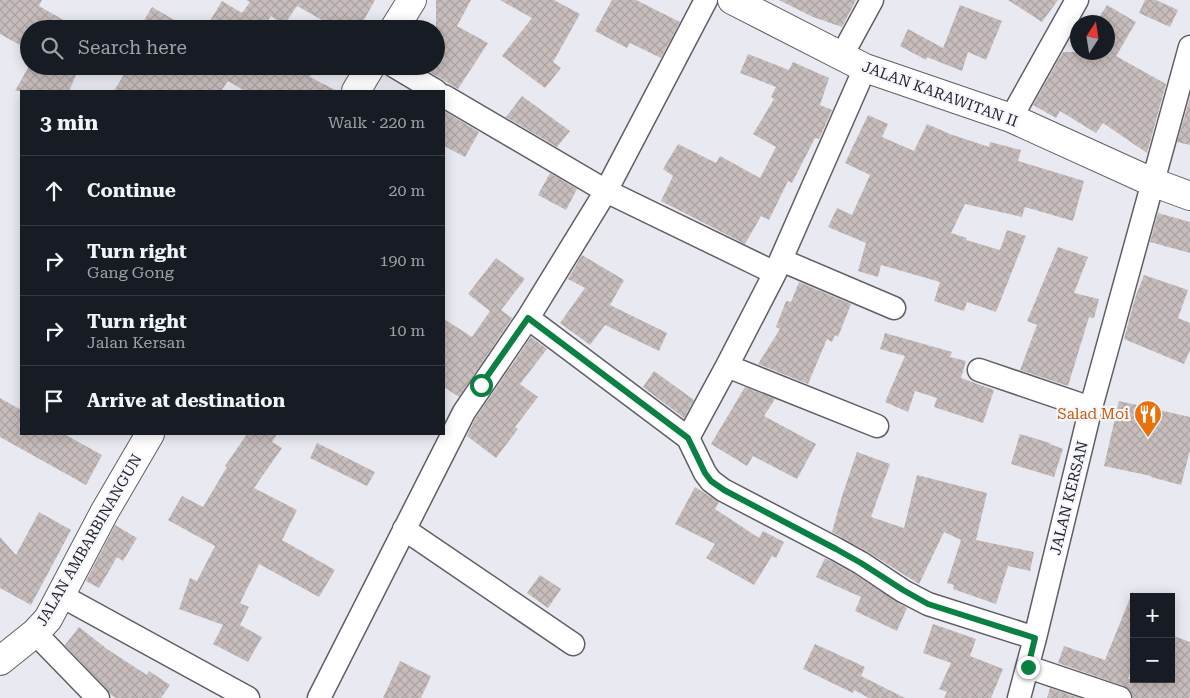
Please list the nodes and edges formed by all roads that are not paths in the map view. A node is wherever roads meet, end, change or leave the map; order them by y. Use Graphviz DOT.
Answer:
graph roads {
  1 [pos="412,0"];
  2 [pos="706,0"];
  3 [pos="732,0"];
  4 [pos="872,0"];
  5 [pos="1077,0"];
  6 [pos="400,20"];
  7 [pos="1190,47"];
  8 [pos="854,61"];
  9 [pos="366,75"];
  10 [pos="409,75"];
  11 [pos="357,90"];
  12 [pos="434,90"];
  13 [pos="445,97"];
  14 [pos="1011,118"];
  15 [pos="1152,182"];
  16 [pos="606,191"];
  17 [pos="1190,196"];
  18 [pos="778,266"];
  19 [pos="894,308"];
  20 [pos="528,318"];
  21 [pos="727,366"];
  22 [pos="978,370"];
  23 [pos="1090,410"];
  24 [pos="877,426"];
  25 [pos="149,435"];
  26 [pos="688,438"];
  27 [pos="404,529"];
  28 [pos="60,595"];
  29 [pos="35,633"];
  30 [pos="1035,638"];
  31 [pos="573,644"];
  32 [pos="0,661"];
  33 [pos="1028,667"];
  34 [pos="98,698"];
  35 [pos="248,698"];
  36 [pos="319,698"];
  37 [pos="1019,698"];
  38 [pos="1120,698"];
  1 -- 6 [label="street"];
  2 -- 16 [label="street"];
  3 -- 8 [label="street, JALAN KARAWITAN II"];
  4 -- 8 [label="street"];
  5 -- 14 [label="street"];
  7 -- 15 [label="street, JALAN KERSAN"];
  8 -- 14 [label="street, JALAN KARAWITAN II"];
  8 -- 18 [label="street"];
  9 -- 11 [label="street"];
  10 -- 12 [label="street"];
  13 -- 16 [label="street"];
  14 -- 15 [label="street, JALAN KARAWITAN II"];
  15 -- 17 [label="street, JALAN KARAWITAN II"];
  15 -- 23 [label="street, JALAN KERSAN"];
  16 -- 18 [label="street"];
  16 -- 20 [label="street"];
  18 -- 19 [label="street"];
  18 -- 21 [label="street"];
  20 -- 26 [label="street"];
  20 -- 27 [label="street"];
  21 -- 24 [label="street"];
  21 -- 26 [label="street"];
  22 -- 23 [label="street"];
  23 -- 30 [label="street, JALAN KERSAN"];
  25 -- 28 [label="street, JALAN AMBARBINANGUN"];
  26 -- 30 [label="street"];
  27 -- 31 [label="street"];
  27 -- 36 [label="street"];
  28 -- 29 [label="street, JALAN AMBARBINANGUN"];
  28 -- 35 [label="street"];
  29 -- 32 [label="street, JALAN AMBARBINANGUN"];
  29 -- 34 [label="street"];
  30 -- 33 [label="street, JALAN KERSAN"];
  33 -- 37 [label="street, JALAN KERSAN"];
  33 -- 38 [label="street"];
}
